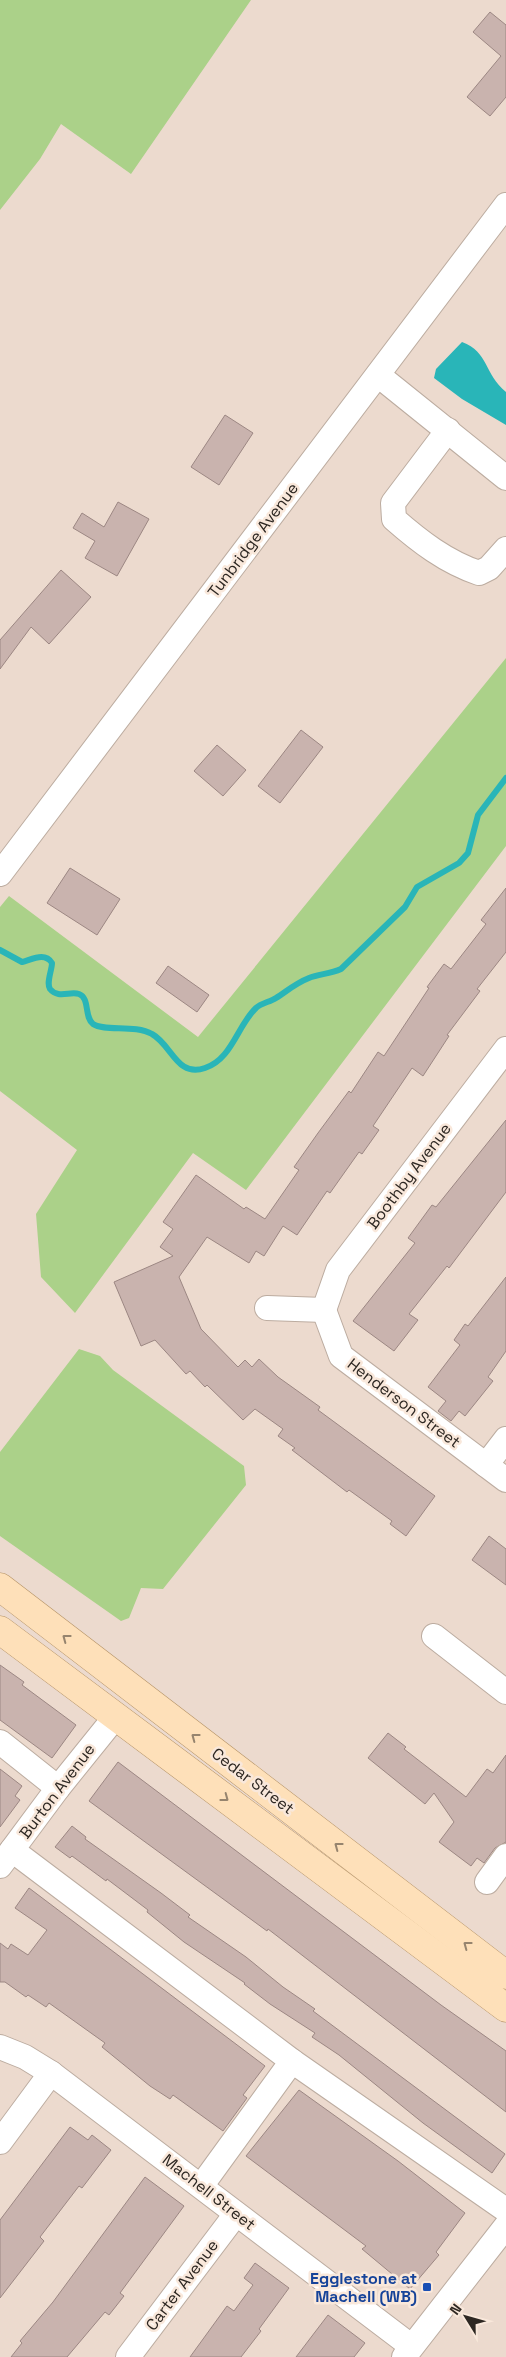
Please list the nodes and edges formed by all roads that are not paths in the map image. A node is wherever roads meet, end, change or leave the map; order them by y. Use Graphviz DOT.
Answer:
graph roads {
  1 [pos="504,212"];
  2 [pos="378,374"];
  3 [pos="448,430"];
  4 [pos="506,478"];
  5 [pos="506,549"];
  6 [pos="0,874"];
  7 [pos="506,1049"];
  8 [pos="267,1308"];
  9 [pos="324,1310"];
  10 [pos="506,1439"];
  11 [pos="486,1465"];
  12 [pos="506,1480"];
  13 [pos="0,1587"];
  14 [pos="0,1630"];
  15 [pos="434,1636"];
  16 [pos="506,1692"];
  17 [pos="116,1716"];
  18 [pos="0,1742"];
  19 [pos="58,1788"];
  20 [pos="506,1856"];
  21 [pos="6,1858"];
  22 [pos="487,1882"];
  23 [pos="506,1975"];
  24 [pos="506,2008"];
  25 [pos="0,2047"];
  26 [pos="292,2061"];
  27 [pos="51,2073"];
  28 [pos="0,2142"];
  29 [pos="202,2185"];
  30 [pos="506,2210"];
  31 [pos="236,2214"];
  32 [pos="506,2226"];
  33 [pos="408,2352"];
  34 [pos="128,2357"];
  1 -- 2 [label="street, Tunbridge Avenue"];
  2 -- 3 [label="street"];
  2 -- 6 [label="street, Tunbridge Avenue"];
  3 -- 4 [label="street"];
  3 -- 5 [label="street"];
  7 -- 9 [label="street, Boothby Avenue"];
  8 -- 9 [label="street"];
  9 -- 11 [label="street, Henderson Street"];
  10 -- 11 [label="street"];
  11 -- 12 [label="street, Henderson Street"];
  23 -- 13 [label="main road, Cedar Street, one-way"];
  14 -- 17 [label="main road, Cedar Street"];
  15 -- 16 [label="street"];
  17 -- 19 [label="street, Burton Avenue"];
  17 -- 24 [label="main road, Cedar Street, one-way"];
  18 -- 19 [label="street"];
  19 -- 21 [label="street, Burton Avenue"];
  20 -- 22 [label="street"];
  21 -- 26 [label="street"];
  25 -- 27 [label="street, Machell Street"];
  26 -- 29 [label="street"];
  26 -- 30 [label="street"];
  27 -- 28 [label="street"];
  27 -- 29 [label="street, Machell Street"];
  29 -- 31 [label="street, Machell Street"];
  31 -- 33 [label="street, Machell Street"];
  31 -- 34 [label="street, Carter Avenue"];
  32 -- 33 [label="street"];
}
